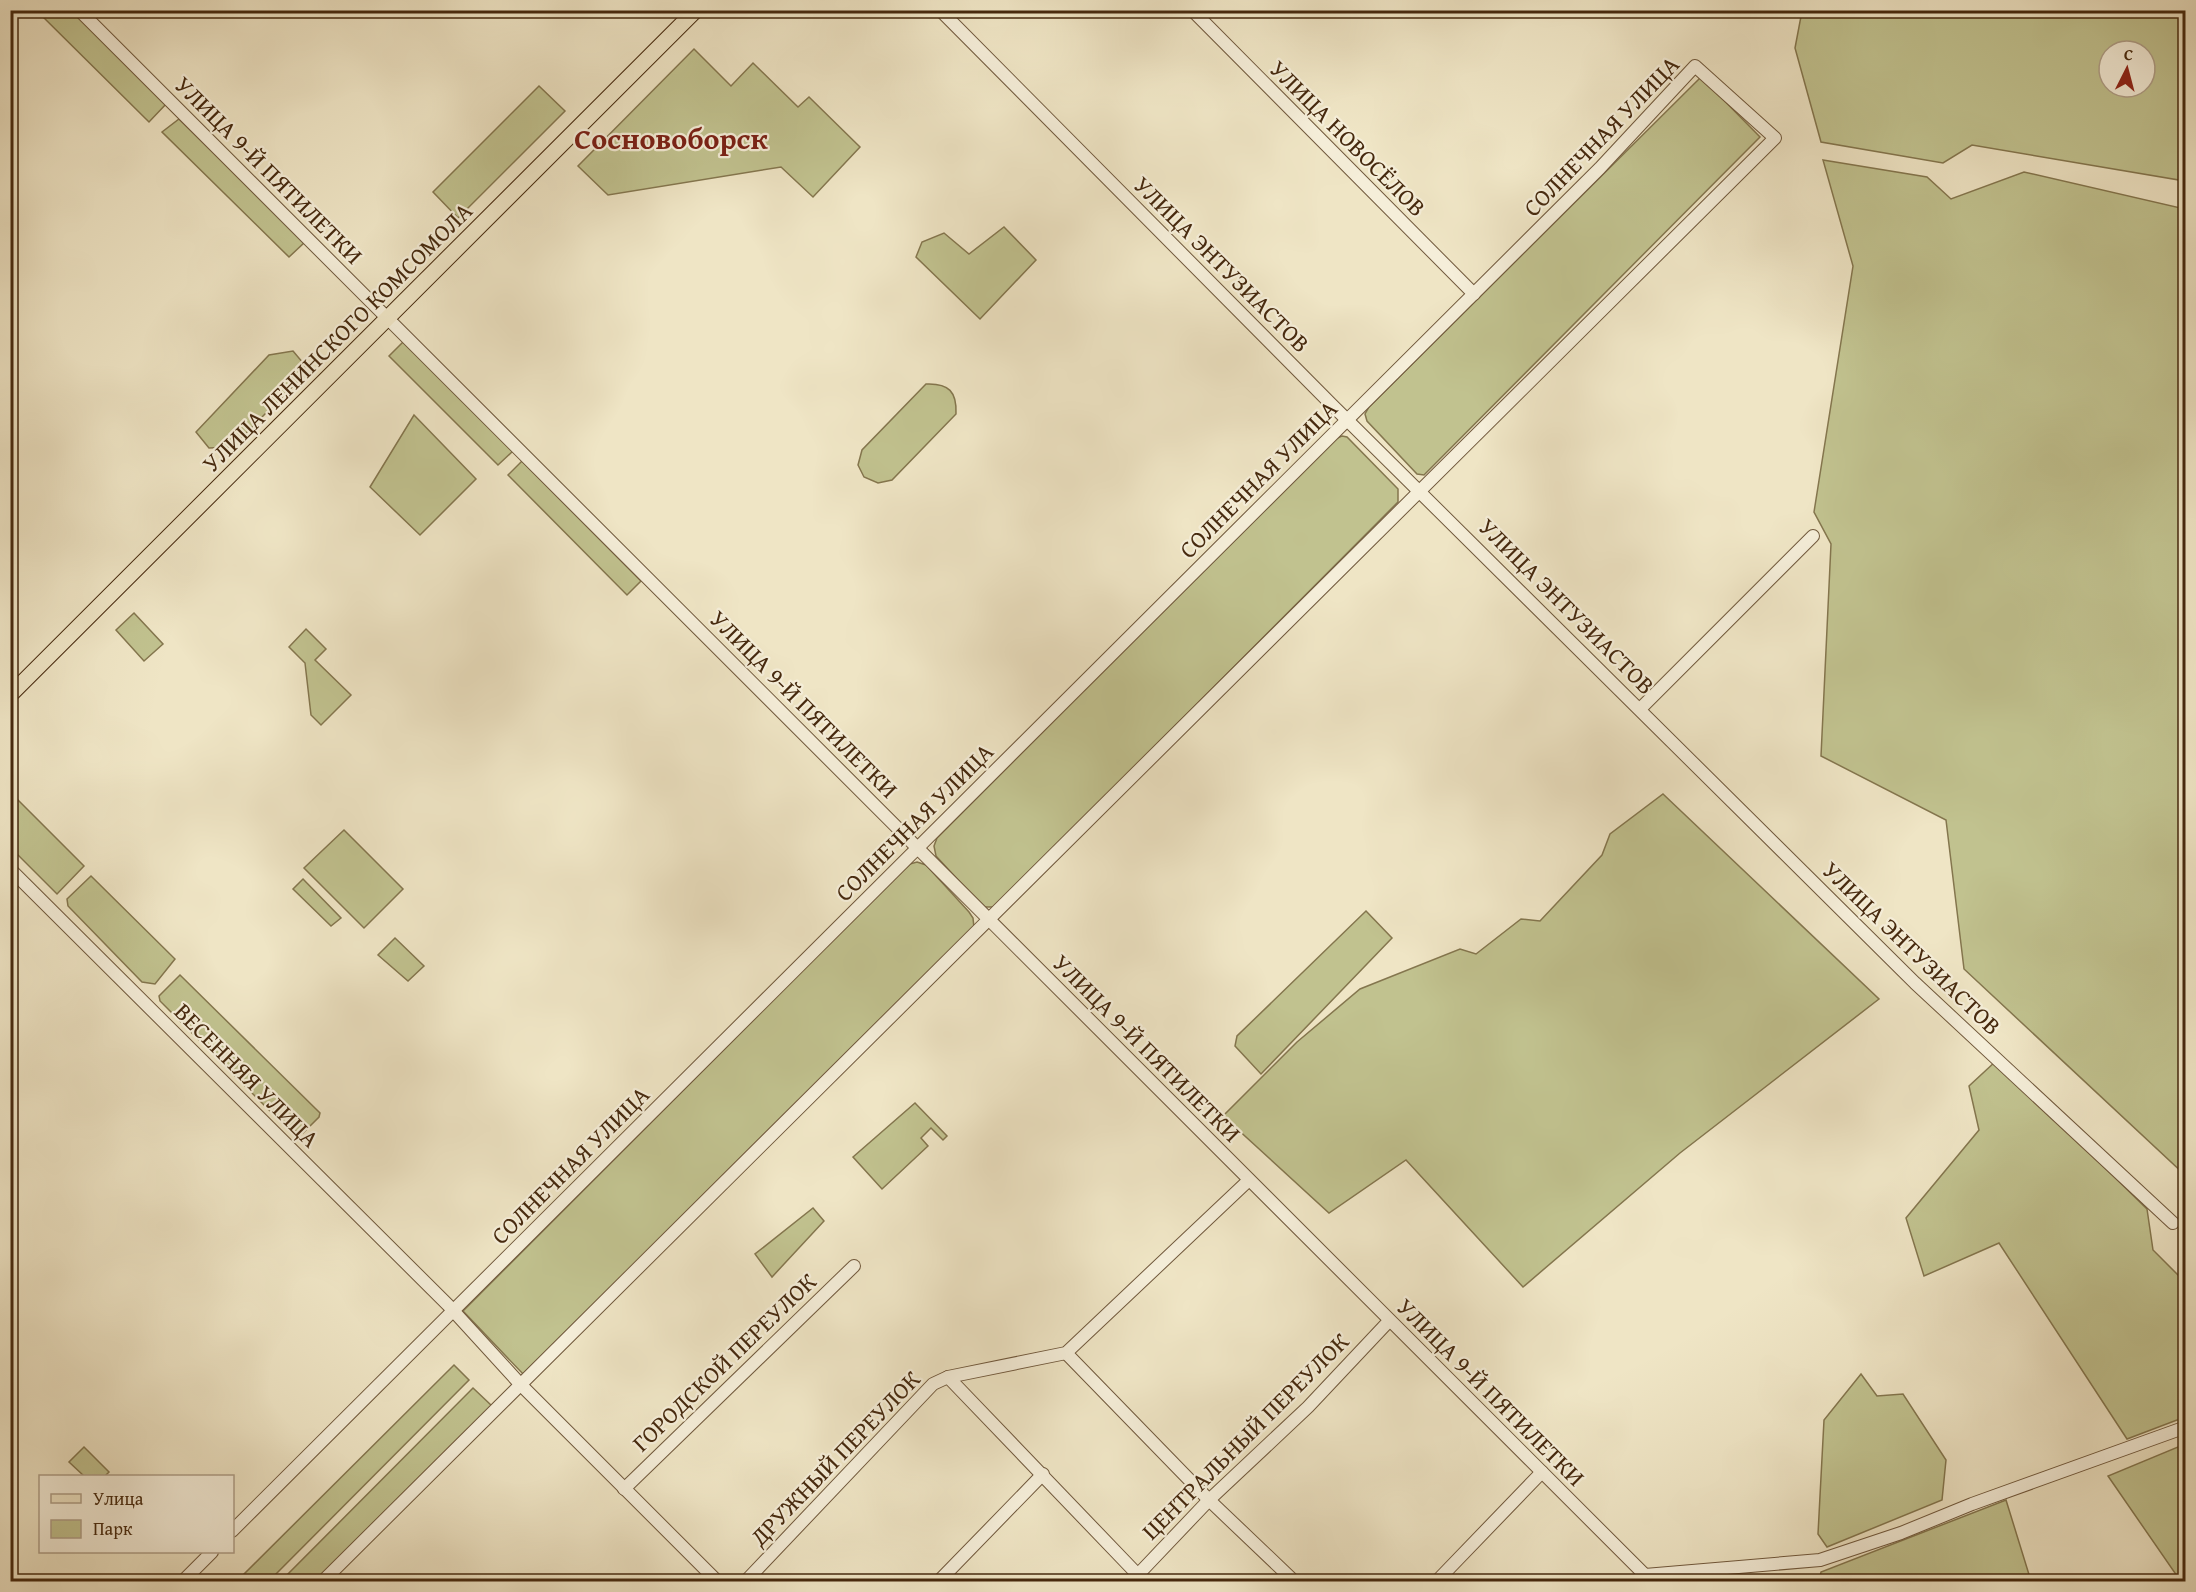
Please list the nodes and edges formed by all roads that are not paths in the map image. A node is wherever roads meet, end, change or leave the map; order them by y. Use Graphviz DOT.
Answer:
graph roads {
  1 [pos="79,10"];
  2 [pos="696,10"];
  3 [pos="940,10"];
  4 [pos="1192,10"];
  5 [pos="1474,294"];
  6 [pos="387,318"];
  7 [pos="1348,420"];
  8 [pos="1420,490"];
  9 [pos="1813,536"];
  10 [pos="10,695"];
  11 [pos="1640,709"];
  12 [pos="918,848"];
  13 [pos="10,869"];
  14 [pos="989,920"];
  15 [pos="1250,1180"];
  16 [pos="2173,1223"];
  17 [pos="854,1266"];
  18 [pos="453,1310"];
  19 [pos="1389,1321"];
  20 [pos="1066,1353"];
  21 [pos="948,1377"];
  22 [pos="521,1386"];
  23 [pos="2186,1427"];
  24 [pos="1542,1472"];
  25 [pos="1043,1474"];
  26 [pos="624,1489"];
  27 [pos="1209,1500"];
  28 [pos="234,1529"];
  29 [pos="210,1553"];
  30 [pos="1134,1578"];
  31 [pos="1648,1578"];
  32 [pos="182,1581"];
  33 [pos="322,1581"];
  34 [pos="718,1581"];
  35 [pos="745,1581"];
  36 [pos="938,1581"];
  37 [pos="1294,1581"];
  38 [pos="1436,1581"];
  1 -- 6 [label="street, УЛИЦА 9-Й ПЯТИЛЕТКИ"];
  2 -- 6 [label="main road, УЛИЦА ЛЕНИНСКОГО КОМСОМОЛА"];
  3 -- 7 [label="street, УЛИЦА ЭНТУЗИАСТОВ"];
  4 -- 5 [label="street, УЛИЦА НОВОСЁЛОВ"];
  5 -- 7 [label="street, СОЛНЕЧНАЯ УЛИЦА"];
  5 -- 8 [label="street, СОЛНЕЧНАЯ УЛИЦА"];
  6 -- 10 [label="main road, УЛИЦА ЛЕНИНСКОГО КОМСОМОЛА"];
  6 -- 12 [label="street, УЛИЦА 9-Й ПЯТИЛЕТКИ"];
  7 -- 8 [label="street, УЛИЦА ЭНТУЗИАСТОВ"];
  7 -- 12 [label="street, СОЛНЕЧНАЯ УЛИЦА"];
  8 -- 11 [label="street, УЛИЦА ЭНТУЗИАСТОВ"];
  8 -- 14 [label="street, СОЛНЕЧНАЯ УЛИЦА"];
  9 -- 11 [label="street"];
  11 -- 16 [label="street, УЛИЦА ЭНТУЗИАСТОВ"];
  12 -- 14 [label="street, УЛИЦА 9-Й ПЯТИЛЕТКИ"];
  12 -- 18 [label="street, СОЛНЕЧНАЯ УЛИЦА"];
  13 -- 18 [label="street, ВЕСЕННЯЯ УЛИЦА"];
  14 -- 15 [label="street, УЛИЦА 9-Й ПЯТИЛЕТКИ"];
  14 -- 22 [label="street, СОЛНЕЧНАЯ УЛИЦА"];
  15 -- 19 [label="street, УЛИЦА 9-Й ПЯТИЛЕТКИ"];
  15 -- 20 [label="street"];
  17 -- 26 [label="street, ГОРОДСКОЙ ПЕРЕУЛОК"];
  18 -- 22 [label="street, ВЕСЕННЯЯ УЛИЦА"];
  18 -- 28 [label="street, СОЛНЕЧНАЯ УЛИЦА"];
  19 -- 24 [label="street, УЛИЦА 9-Й ПЯТИЛЕТКИ"];
  19 -- 27 [label="street, ЦЕНТРАЛЬНЫЙ ПЕРЕУЛОК"];
  20 -- 21 [label="street, ДРУЖНЫЙ ПЕРЕУЛОК"];
  20 -- 27 [label="street"];
  21 -- 25 [label="street"];
  21 -- 35 [label="street, ДРУЖНЫЙ ПЕРЕУЛОК"];
  22 -- 26 [label="street, ВЕСЕННЯЯ УЛИЦА"];
  22 -- 33 [label="street, СОЛНЕЧНАЯ УЛИЦА"];
  23 -- 31 [label="street"];
  24 -- 31 [label="street, УЛИЦА 9-Й ПЯТИЛЕТКИ"];
  24 -- 38 [label="street"];
  25 -- 30 [label="street"];
  25 -- 36 [label="street"];
  26 -- 34 [label="street, ВЕСЕННЯЯ УЛИЦА"];
  27 -- 30 [label="street, ЦЕНТРАЛЬНЫЙ ПЕРЕУЛОК"];
  27 -- 37 [label="street"];
  29 -- 32 [label="street"];
}
